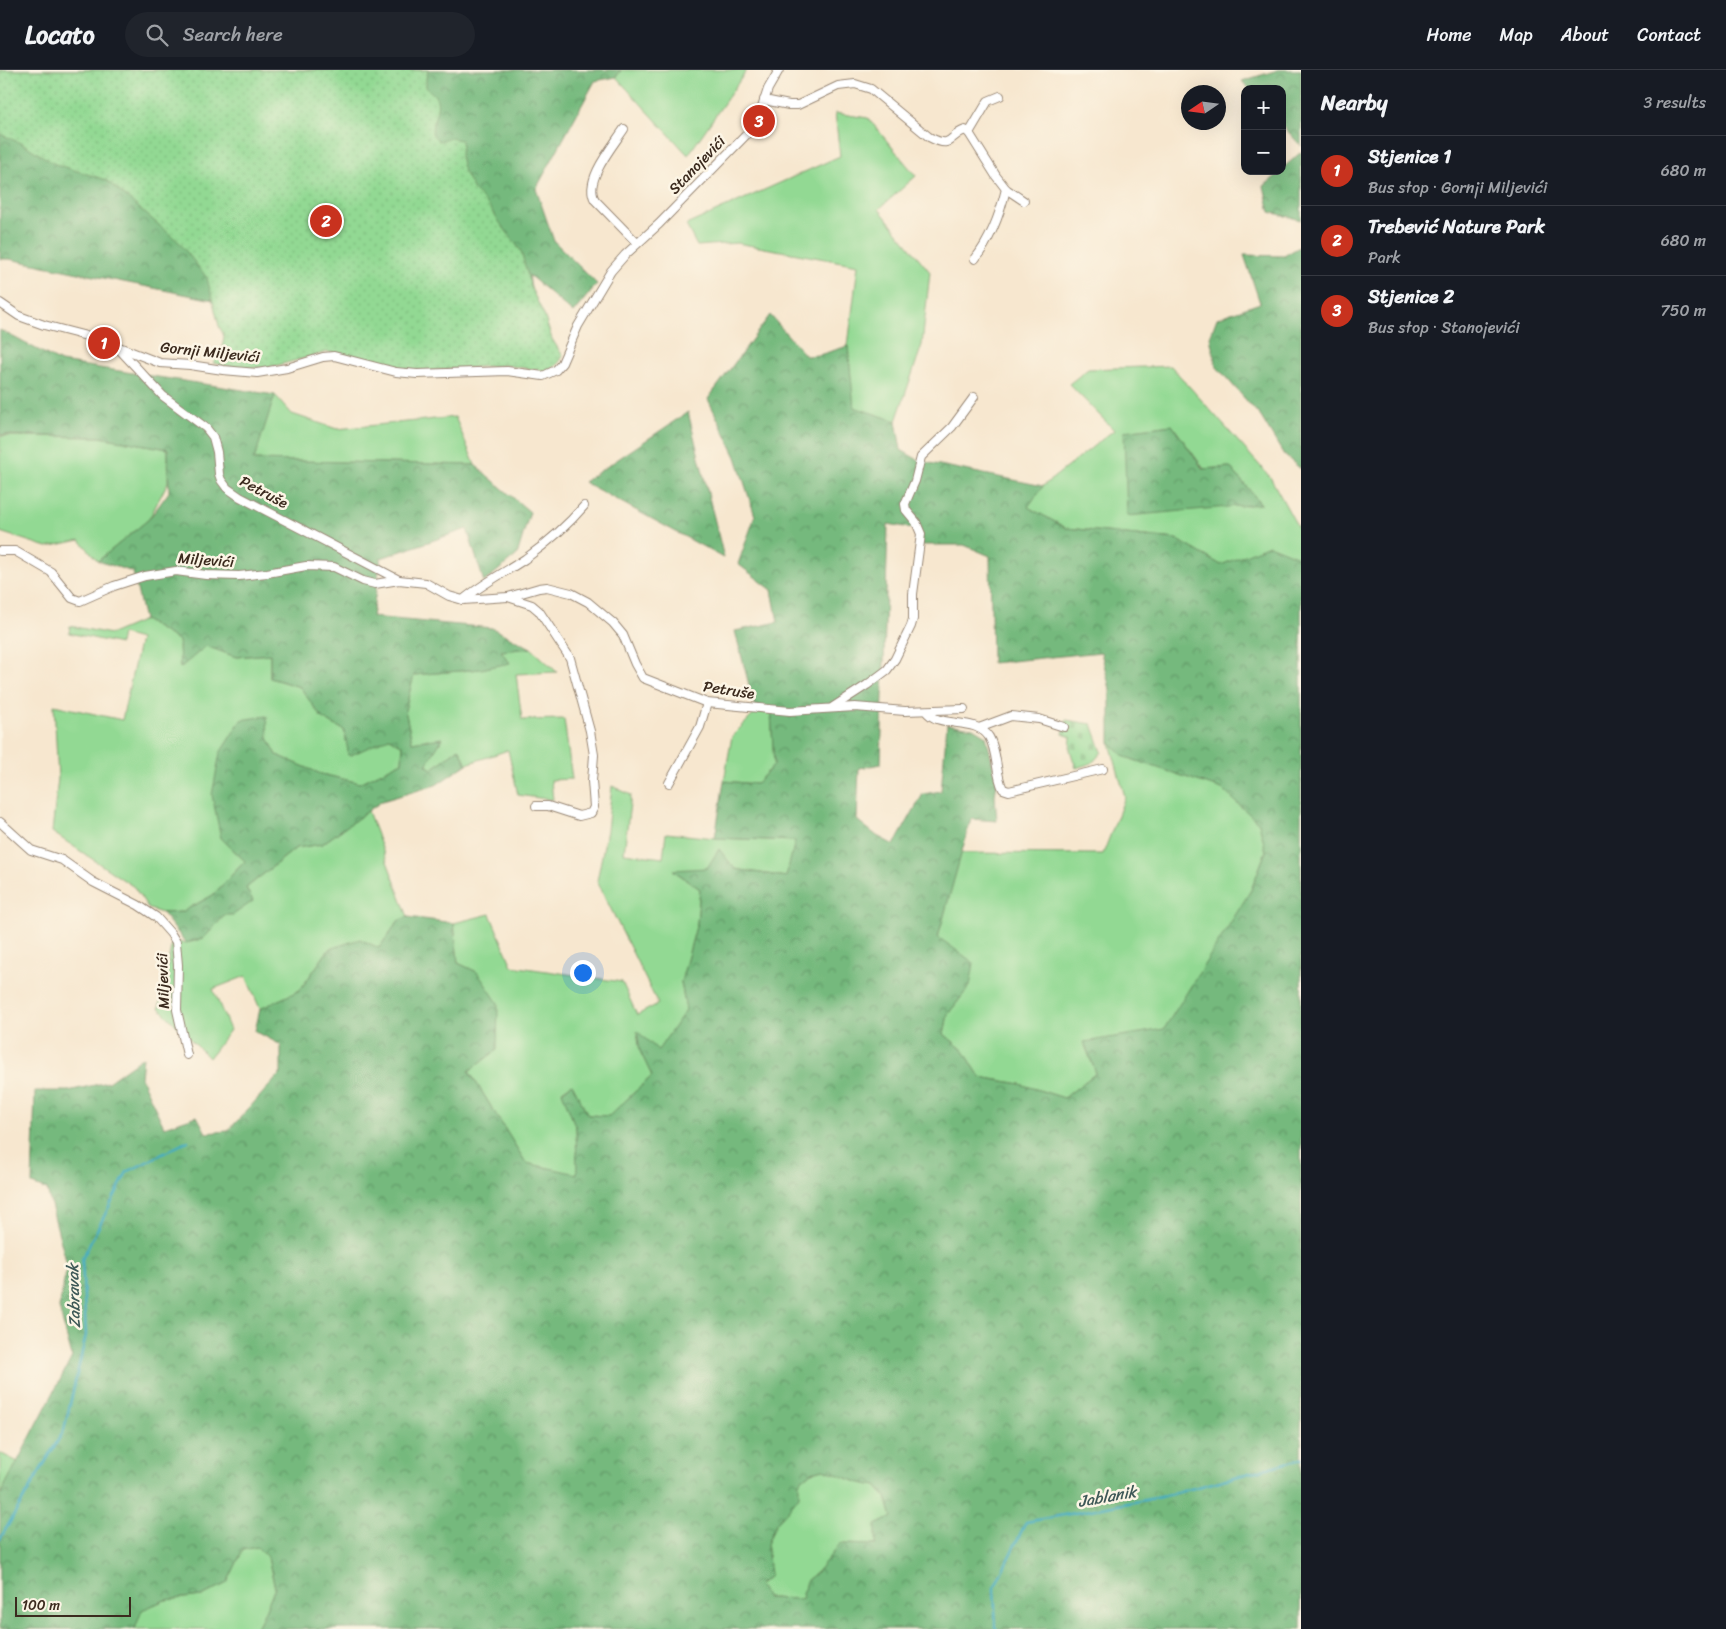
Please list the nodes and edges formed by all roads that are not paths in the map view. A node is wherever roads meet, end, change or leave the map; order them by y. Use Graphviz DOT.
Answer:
graph roads {
  1 [pos="779,70"];
  2 [pos="1000,96"];
  3 [pos="764,100"];
  4 [pos="624,129"];
  5 [pos="970,132"];
  6 [pos="1006,189"];
  7 [pos="1024,201"];
  8 [pos="637,244"];
  9 [pos="975,259"];
  10 [pos="0,303"];
  11 [pos="116,346"];
  12 [pos="543,376"];
  13 [pos="974,397"];
  14 [pos="584,506"];
  15 [pos="0,551"];
  16 [pos="376,567"];
  17 [pos="399,580"];
  18 [pos="375,584"];
  19 [pos="508,597"];
  20 [pos="462,600"];
  21 [pos="707,703"];
  22 [pos="832,708"];
  23 [pos="964,709"];
  24 [pos="926,711"];
  25 [pos="1064,727"];
  26 [pos="979,728"];
  27 [pos="1103,769"];
  28 [pos="669,783"];
  29 [pos="536,806"];
  30 [pos="0,822"];
  31 [pos="187,1055"];
  1 -- 3 [label="street, Stanojevići"];
  2 -- 5 [label="street"];
  3 -- 5 [label="street"];
  3 -- 8 [label="street, Stanojevići"];
  4 -- 8 [label="street"];
  5 -- 6 [label="street"];
  6 -- 7 [label="street"];
  6 -- 9 [label="street"];
  8 -- 12 [label="street, Stanojevići"];
  10 -- 11 [label="street, Gornji Miljevići"];
  11 -- 12 [label="street, Gornji Miljevići"];
  11 -- 16 [label="street, Petruše"];
  13 -- 22 [label="street"];
  14 -- 20 [label="street"];
  15 -- 18 [label="street, Miljevići"];
  16 -- 17 [label="street"];
  16 -- 18 [label="street"];
  17 -- 18 [label="street"];
  17 -- 20 [label="street, Petruše"];
  19 -- 20 [label="street, Petruše"];
  19 -- 21 [label="street, Petruše"];
  19 -- 29 [label="street, Petruše"];
  21 -- 22 [label="street, Petruše"];
  21 -- 28 [label="street"];
  22 -- 24 [label="street, Petruše"];
  23 -- 24 [label="street, Petruše"];
  24 -- 26 [label="street"];
  25 -- 26 [label="street"];
  26 -- 27 [label="street"];
  30 -- 31 [label="street, Miljevići"];
}
